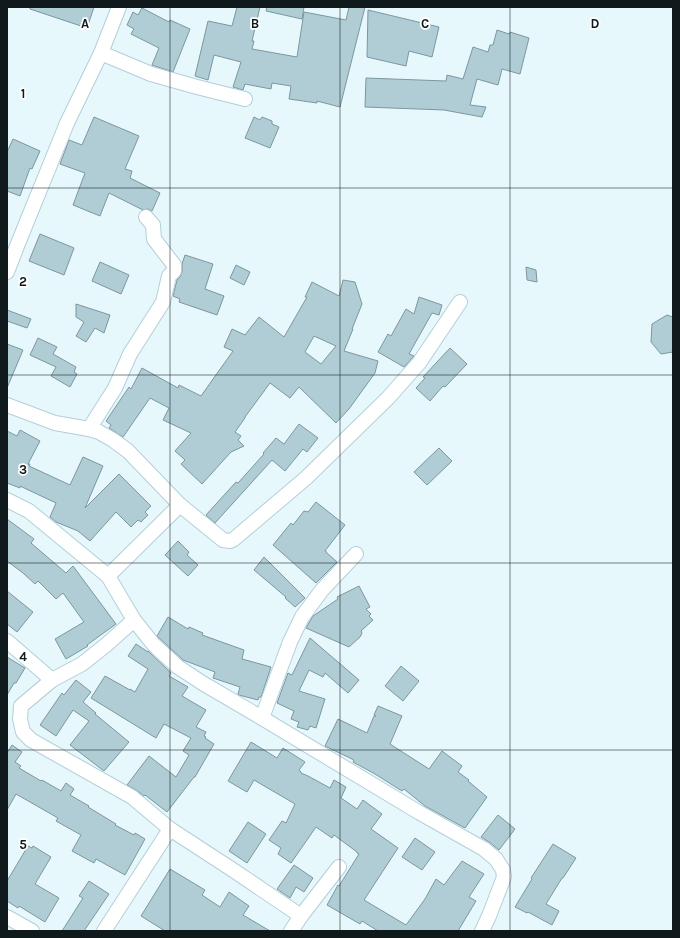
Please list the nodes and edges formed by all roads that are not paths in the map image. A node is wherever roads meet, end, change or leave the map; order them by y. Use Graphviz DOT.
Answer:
graph roads {
  1 [pos="119,7"];
  2 [pos="101,53"];
  3 [pos="245,99"];
  4 [pos="146,217"];
  5 [pos="7,272"];
  6 [pos="460,302"];
  7 [pos="7,398"];
  8 [pos="7,405"];
  9 [pos="55,424"];
  10 [pos="90,429"];
  11 [pos="7,500"];
  12 [pos="180,505"];
  13 [pos="356,554"];
  14 [pos="108,576"];
  15 [pos="134,620"];
  16 [pos="7,641"];
  17 [pos="52,680"];
  18 [pos="262,718"];
  19 [pos="170,829"];
  20 [pos="339,867"];
  21 [pos="301,916"];
  22 [pos="7,917"];
  23 [pos="32,931"];
  24 [pos="104,931"];
  25 [pos="291,931"];
  26 [pos="482,931"];
  1 -- 2 [label="street"];
  2 -- 3 [label="street"];
  2 -- 5 [label="street"];
  4 -- 10 [label="street"];
  6 -- 12 [label="street"];
  7 -- 9 [label="street"];
  8 -- 9 [label="street"];
  9 -- 10 [label="street"];
  10 -- 12 [label="street"];
  11 -- 14 [label="street"];
  12 -- 14 [label="street"];
  13 -- 18 [label="street"];
  14 -- 15 [label="street"];
  15 -- 17 [label="street"];
  15 -- 18 [label="street"];
  16 -- 17 [label="street"];
  17 -- 19 [label="street"];
  18 -- 26 [label="street"];
  19 -- 21 [label="street"];
  19 -- 24 [label="street"];
  20 -- 21 [label="street"];
  21 -- 25 [label="street"];
  22 -- 23 [label="street"];
}
